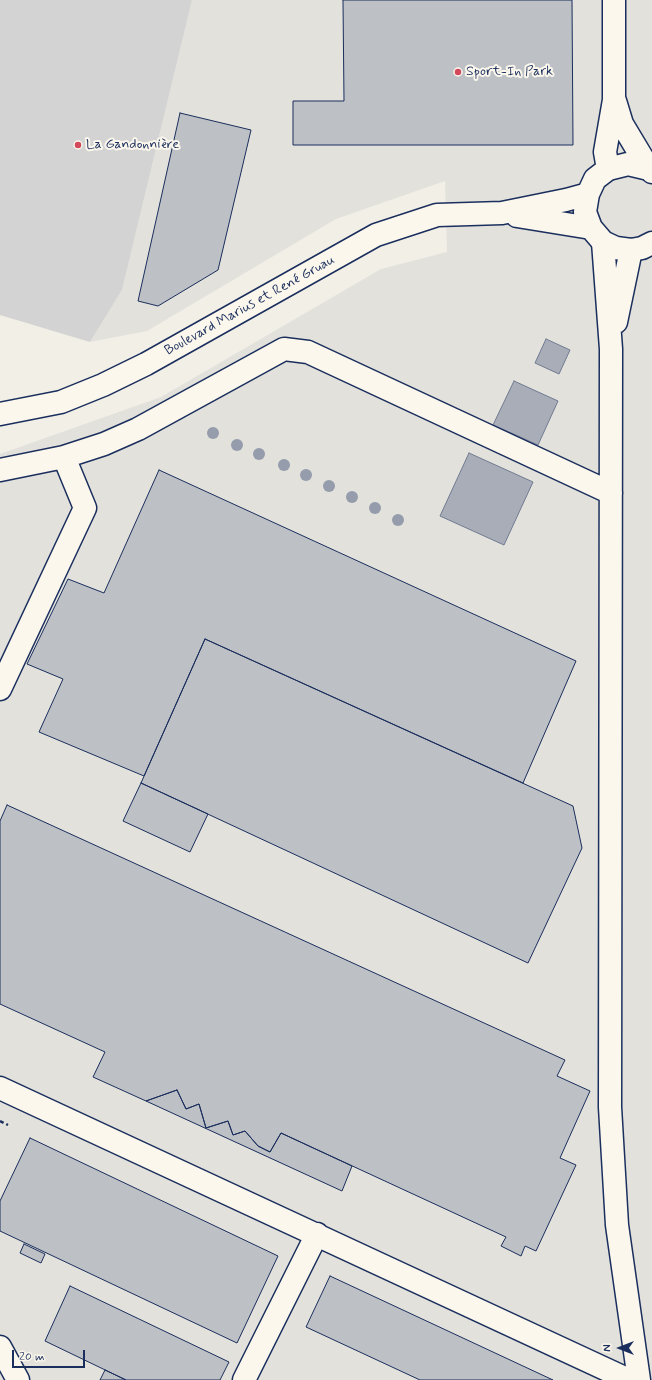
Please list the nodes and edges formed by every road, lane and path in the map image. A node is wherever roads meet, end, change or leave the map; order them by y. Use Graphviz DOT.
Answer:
graph roads {
  1 [pos="614,0"];
  2 [pos="614,100"];
  3 [pos="608,169"];
  4 [pos="650,171"];
  5 [pos="588,194"];
  6 [pos="502,213"];
  7 [pos="597,235"];
  8 [pos="652,243"];
  9 [pos="631,250"];
  10 [pos="611,349"];
  11 [pos="0,414"];
  12 [pos="64,457"];
  13 [pos="0,470"];
  14 [pos="611,494"];
  15 [pos="0,689"];
  16 [pos="0,1088"];
  17 [pos="0,1121"];
  18 [pos="8,1125"];
  19 [pos="317,1234"];
  20 [pos="0,1347"];
  21 [pos="18,1380"];
  22 [pos="244,1380"];
  23 [pos="629,1380"];
  24 [pos="639,1380"];
  1 -- 2 [label="main road"];
  2 -- 3 [label="main road"];
  2 -- 4 [label="main road"];
  3 -- 4 [label="main road"];
  3 -- 5 [label="main road"];
  5 -- 6 [label="main road, Boulevard Marius et René Gruau"];
  5 -- 7 [label="main road"];
  6 -- 7 [label="main road, Boulevard Marius et René Gruau"];
  6 -- 11 [label="main road, Boulevard Marius et René Gruau"];
  7 -- 9 [label="main road, Boulevard Marius et René Gruau"];
  7 -- 10 [label="main road"];
  8 -- 9 [label="main road"];
  9 -- 10 [label="main road"];
  10 -- 14 [label="main road"];
  12 -- 13 [label="main road"];
  12 -- 14 [label="main road"];
  12 -- 15 [label="main road"];
  14 -- 24 [label="main road"];
  16 -- 19 [label="main road"];
  17 -- 18 [label="path"];
  19 -- 22 [label="main road"];
  19 -- 23 [label="main road"];
  20 -- 21 [label="main road"];
}
